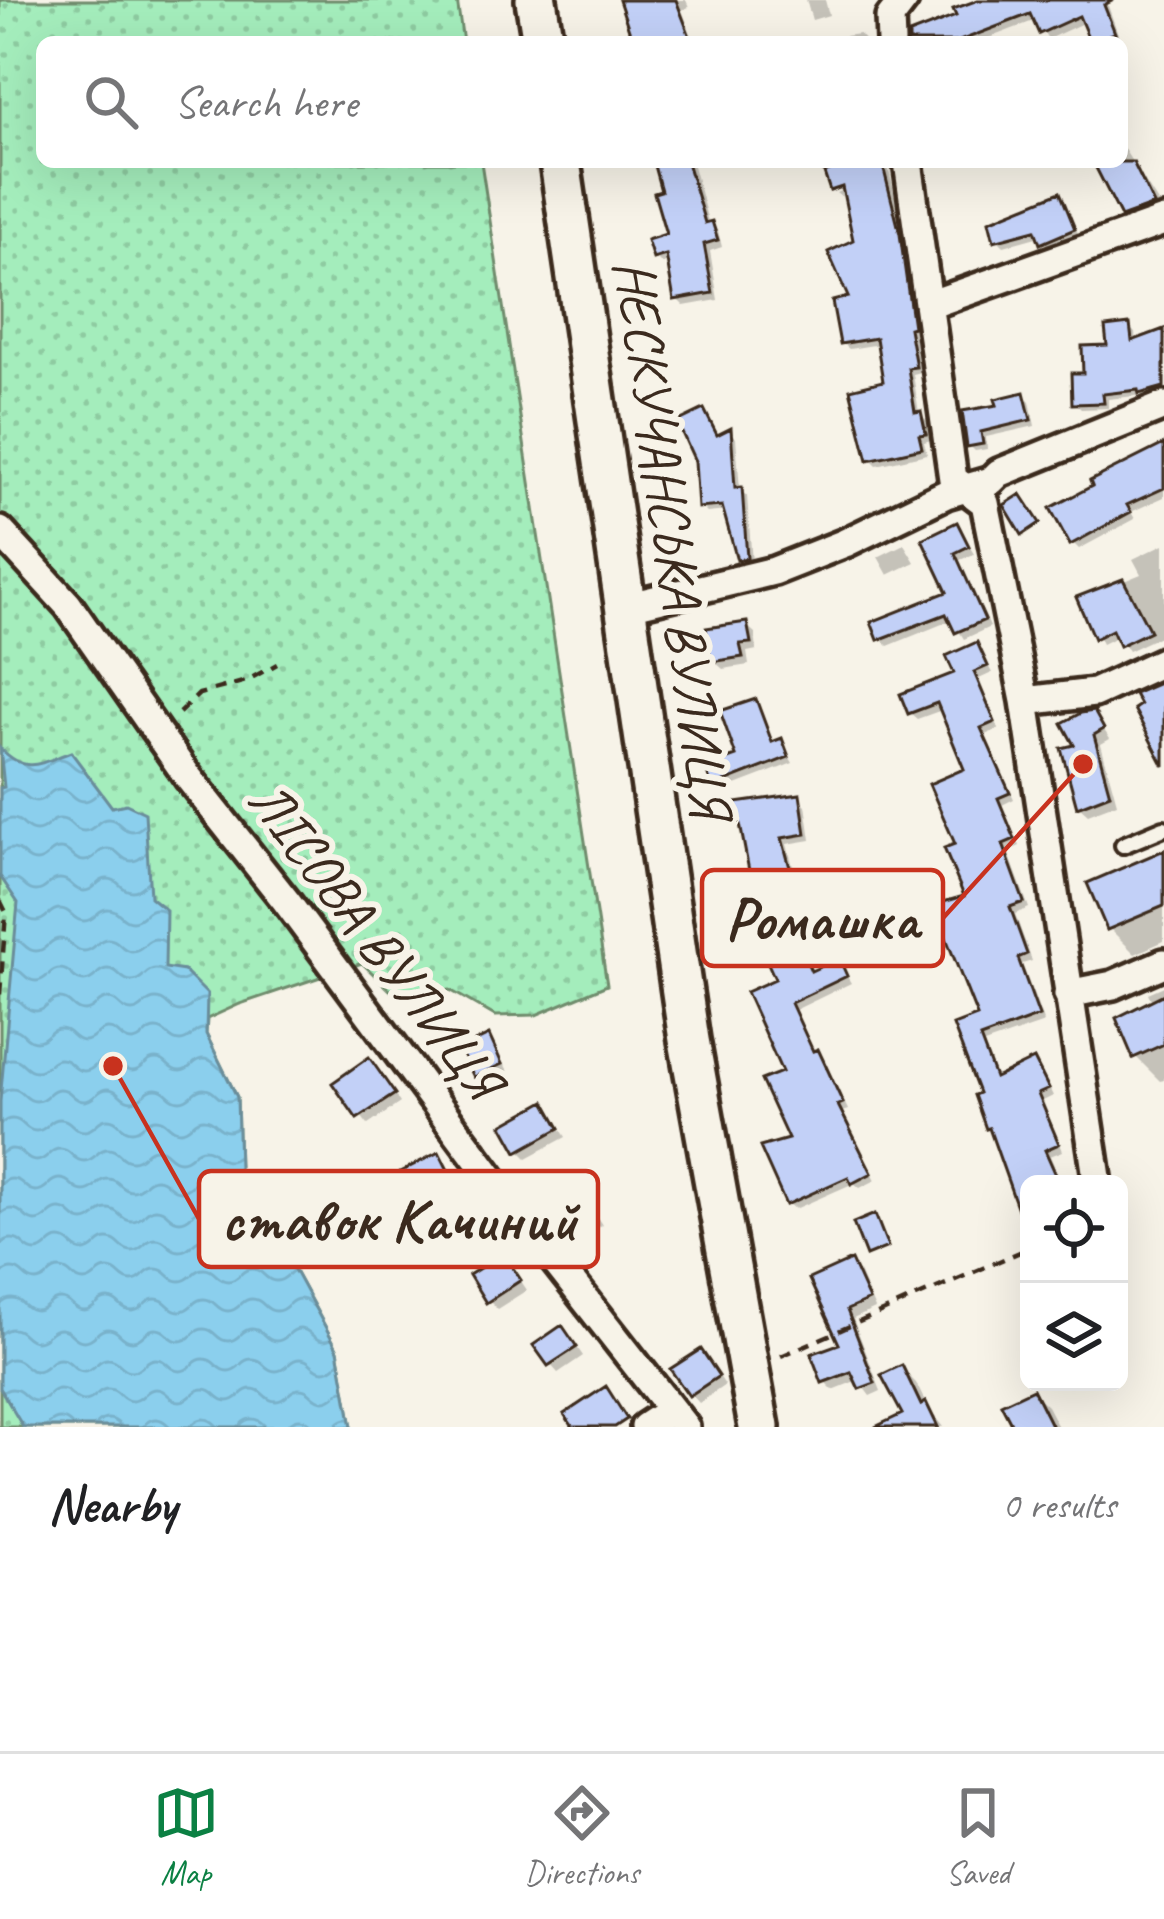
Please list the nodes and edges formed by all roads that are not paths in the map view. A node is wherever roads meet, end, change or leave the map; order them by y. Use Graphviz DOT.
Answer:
graph roads {
  1 [pos="536,0"];
  2 [pos="541,36"];
  3 [pos="561,168"];
  4 [pos="909,168"];
  5 [pos="1164,220"];
  6 [pos="929,305"];
  7 [pos="1164,406"];
  8 [pos="966,489"];
  9 [pos="0,531"];
  10 [pos="625,607"];
  11 [pos="1164,661"];
  12 [pos="1025,701"];
  13 [pos="1164,828"];
  14 [pos="1123,845"];
  15 [pos="1164,963"];
  16 [pos="1068,994"];
  17 [pos="1097,1175"];
  18 [pos="678,1418"];
  19 [pos="645,1427"];
  20 [pos="759,1427"];
  1 -- 2 [label="street"];
  3 -- 10 [label="street, НЕСКУЧАНСЬКА ВУЛИЦЯ"];
  4 -- 6 [label="street"];
  5 -- 6 [label="street"];
  6 -- 8 [label="street"];
  7 -- 8 [label="street"];
  8 -- 10 [label="street"];
  8 -- 12 [label="street"];
  9 -- 18 [label="street, ЛІСОВА ВУЛИЦЯ"];
  10 -- 20 [label="street, НЕСКУЧАНСЬКА ВУЛИЦЯ"];
  11 -- 12 [label="street"];
  12 -- 16 [label="street"];
  13 -- 14 [label="lane"];
  15 -- 16 [label="street"];
  16 -- 17 [label="street"];
  18 -- 19 [label="street, ЛІСОВА ВУЛИЦЯ"];
}
